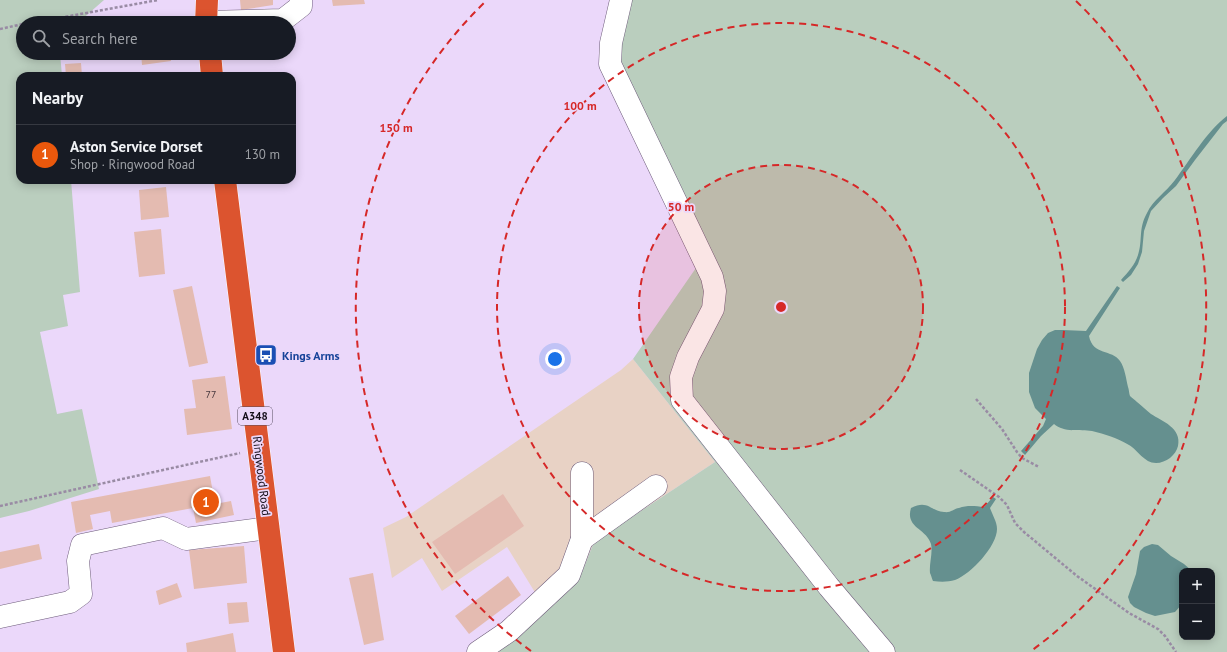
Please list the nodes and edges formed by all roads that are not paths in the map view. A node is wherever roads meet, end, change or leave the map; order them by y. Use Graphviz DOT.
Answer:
graph roads {
  1 [pos="206,0"];
  2 [pos="301,0"];
  3 [pos="621,0"];
  4 [pos="206,16"];
  5 [pos="288,16"];
  6 [pos="211,60"];
  7 [pos="212,72"];
  8 [pos="226,184"];
  9 [pos="582,473"];
  10 [pos="656,486"];
  11 [pos="268,528"];
  12 [pos="582,539"];
  13 [pos="0,617"];
  14 [pos="284,652"];
  15 [pos="478,652"];
  16 [pos="884,652"];
  1 -- 4 [label="highway"];
  2 -- 5 [label="street"];
  3 -- 16 [label="street"];
  6 -- 7 [label="highway"];
  8 -- 11 [label="highway, Ringwood Road / A348"];
  9 -- 12 [label="street"];
  10 -- 12 [label="street"];
  11 -- 13 [label="street"];
  11 -- 14 [label="highway, Ringwood Road / A348"];
  12 -- 15 [label="street"];
}
